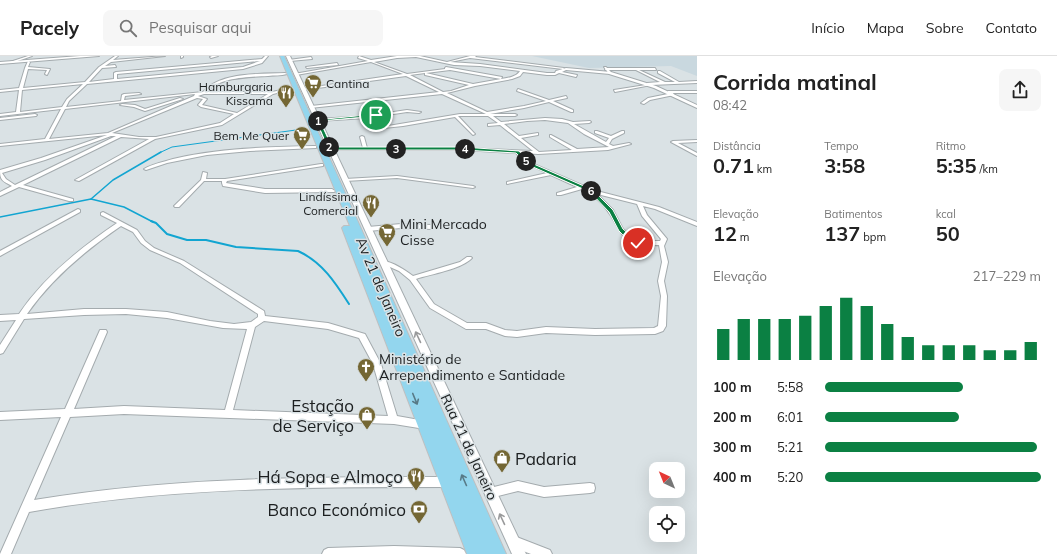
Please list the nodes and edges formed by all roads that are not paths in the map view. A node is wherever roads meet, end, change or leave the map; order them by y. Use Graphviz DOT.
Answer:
graph roads {
  1 [pos="31,56"];
  2 [pos="88,56"];
  3 [pos="97,56"];
  4 [pos="117,56"];
  5 [pos="164,56"];
  6 [pos="217,56"];
  7 [pos="267,56"];
  8 [pos="278,56"];
  9 [pos="282,56"];
  10 [pos="402,56"];
  11 [pos="415,56"];
  12 [pos="475,56"];
  13 [pos="485,56"];
  14 [pos="211,57"];
  15 [pos="359,57"];
  16 [pos="398,57"];
  17 [pos="470,57"];
  18 [pos="289,58"];
  19 [pos="311,58"];
  20 [pos="506,58"];
  21 [pos="264,60"];
  22 [pos="375,60"];
  23 [pos="502,60"];
  24 [pos="111,61"];
  25 [pos="369,61"];
  26 [pos="0,62"];
  27 [pos="11,62"];
  28 [pos="29,62"];
  29 [pos="446,62"];
  30 [pos="509,62"];
  31 [pos="558,63"];
  32 [pos="115,66"];
  33 [pos="307,67"];
  34 [pos="26,68"];
  35 [pos="100,68"];
  36 [pos="558,68"];
  37 [pos="450,69"];
  38 [pos="566,69"];
  39 [pos="635,69"];
  40 [pos="655,69"];
  41 [pos="607,70"];
  42 [pos="522,71"];
  43 [pos="659,72"];
  44 [pos="422,73"];
  45 [pos="47,74"];
  46 [pos="285,74"];
  47 [pos="296,74"];
  48 [pos="556,74"];
  49 [pos="407,75"];
  50 [pos="576,76"];
  51 [pos="505,78"];
  52 [pos="115,80"];
  53 [pos="697,82"];
  54 [pos="86,83"];
  55 [pos="665,83"];
  56 [pos="680,83"];
  57 [pos="648,84"];
  58 [pos="473,85"];
  59 [pos="291,89"];
  60 [pos="303,89"];
  61 [pos="462,89"];
  62 [pos="19,90"];
  63 [pos="518,90"];
  64 [pos="0,91"];
  65 [pos="467,91"];
  66 [pos="615,91"];
  67 [pos="668,92"];
  68 [pos="697,92"];
  69 [pos="204,93"];
  70 [pos="272,93"];
  71 [pos="444,93"];
  72 [pos="139,94"];
  73 [pos="673,94"];
  74 [pos="197,96"];
  75 [pos="566,97"];
  76 [pos="547,101"];
  77 [pos="122,102"];
  78 [pos="112,103"];
  79 [pos="643,103"];
  80 [pos="508,106"];
  81 [pos="311,107"];
  82 [pos="697,107"];
  83 [pos="64,108"];
  84 [pos="51,109"];
  85 [pos="512,109"];
  86 [pos="18,112"];
  87 [pos="419,112"];
  88 [pos="572,112"];
  89 [pos="238,114"];
  90 [pos="489,114"];
  91 [pos="0,115"];
  92 [pos="515,115"];
  93 [pos="456,116"];
  94 [pos="0,119"];
  95 [pos="571,122"];
  96 [pos="589,122"];
  97 [pos="502,124"];
  98 [pos="316,125"];
  99 [pos="489,125"];
  100 [pos="384,127"];
  101 [pos="596,132"];
  102 [pos="623,132"];
  103 [pos="110,134"];
  104 [pos="473,134"];
  105 [pos="537,134"];
  106 [pos="121,135"];
  107 [pos="551,136"];
  108 [pos="362,137"];
  109 [pos="519,137"];
  110 [pos="156,138"];
  111 [pos="611,138"];
  112 [pos="47,139"];
  113 [pos="697,141"];
  114 [pos="629,144"];
  115 [pos="0,145"];
  116 [pos="606,145"];
  117 [pos="314,147"];
  118 [pos="330,148"];
  119 [pos="365,148"];
  120 [pos="613,148"];
  121 [pos="577,151"];
  122 [pos="517,152"];
  123 [pos="538,154"];
  124 [pos="697,156"];
  125 [pos="321,165"];
  126 [pos="146,169"];
  127 [pos="0,173"];
  128 [pos="205,173"];
  129 [pos="550,174"];
  130 [pos="77,180"];
  131 [pos="203,180"];
  132 [pos="225,180"];
  133 [pos="345,180"];
  134 [pos="509,183"];
  135 [pos="17,186"];
  136 [pos="473,187"];
  137 [pos="582,188"];
  138 [pos="332,191"];
  139 [pos="591,191"];
  140 [pos="0,194"];
  141 [pos="559,194"];
  142 [pos="71,200"];
  143 [pos="638,203"];
  144 [pos="177,206"];
  145 [pos="78,211"];
  146 [pos="103,214"];
  147 [pos="121,223"];
  148 [pos="697,224"];
  149 [pos="432,227"];
  150 [pos="368,229"];
  151 [pos="662,244"];
  152 [pos="0,254"];
  153 [pos="469,258"];
  154 [pos="383,262"];
  155 [pos="412,278"];
  156 [pos="22,317"];
  157 [pos="0,318"];
  158 [pos="262,318"];
  159 [pos="252,326"];
  160 [pos="104,332"];
  161 [pos="0,351"];
  162 [pos="68,413"];
  163 [pos="228,414"];
  164 [pos="0,416"];
  165 [pos="394,420"];
  166 [pos="425,425"];
  167 [pos="448,482"];
  168 [pos="590,488"];
  169 [pos="490,493"];
  170 [pos="26,507"];
  171 [pos="513,542"];
  172 [pos="394,553"];
  173 [pos="5,554"];
  174 [pos="328,554"];
  175 [pos="460,554"];
  176 [pos="477,554"];
  177 [pos="496,554"];
  178 [pos="519,554"];
  179 [pos="546,554"];
  1 -- 27 [label="street"];
  2 -- 27 [label="main road"];
  3 -- 28 [label="main road"];
  4 -- 24 [label="street"];
  5 -- 24 [label="street"];
  6 -- 14 [label="street"];
  7 -- 21 [label="street"];
  8 -- 46 [label="main road, Rua 21 de Janeiro"];
  9 -- 98 [label="main road, Rua 21 de Janeiro"];
  10 -- 16 [label="street"];
  11 -- 16 [label="street"];
  11 -- 29 [label="street"];
  12 -- 17 [label="street"];
  13 -- 23 [label="street"];
  15 -- 25 [label="street"];
  16 -- 25 [label="street"];
  17 -- 29 [label="street"];
  17 -- 30 [label="street"];
  18 -- 19 [label="street"];
  18 -- 47 [label="street, Rua 21 de Janeiro"];
  20 -- 23 [label="street"];
  21 -- 52 [label="street"];
  21 -- 52 [label="street"];
  22 -- 25 [label="street"];
  23 -- 30 [label="street"];
  24 -- 35 [label="street"];
  25 -- 33 [label="street"];
  25 -- 47 [label="street"];
  25 -- 49 [label="street"];
  26 -- 27 [label="main road"];
  26 -- 28 [label="main road"];
  28 -- 34 [label="street"];
  29 -- 37 [label="street"];
  29 -- 42 [label="street"];
  30 -- 36 [label="street"];
  31 -- 36 [label="street"];
  32 -- 35 [label="street"];
  34 -- 45 [label="street"];
  34 -- 62 [label="street"];
  35 -- 54 [label="street"];
  36 -- 38 [label="street"];
  37 -- 44 [label="street"];
  37 -- 51 [label="street"];
  38 -- 41 [label="street"];
  38 -- 48 [label="street"];
  39 -- 40 [label="street"];
  39 -- 41 [label="street"];
  39 -- 55 [label="street"];
  41 -- 57 [label="street"];
  42 -- 48 [label="street"];
  42 -- 51 [label="street"];
  43 -- 56 [label="street"];
  44 -- 49 [label="street"];
  44 -- 58 [label="street"];
  46 -- 59 [label="main road, Rua 21 de Janeiro"];
  46 -- 69 [label="street"];
  47 -- 60 [label="street, Rua 21 de Janeiro"];
  48 -- 50 [label="street"];
  49 -- 60 [label="street"];
  49 -- 71 [label="street"];
  51 -- 58 [label="street"];
  52 -- 54 [label="street"];
  53 -- 56 [label="street"];
  54 -- 62 [label="street"];
  54 -- 83 [label="street"];
  55 -- 56 [label="street"];
  55 -- 57 [label="street"];
  57 -- 66 [label="street"];
  57 -- 67 [label="street"];
  58 -- 61 [label="street"];
  59 -- 70 [label="street"];
  59 -- 117 [label="main road, Rua 21 de Janeiro"];
  60 -- 81 [label="street, Rua 21 de Janeiro"];
  61 -- 65 [label="street"];
  61 -- 71 [label="street"];
  62 -- 64 [label="street"];
  62 -- 86 [label="street"];
  63 -- 76 [label="street"];
  67 -- 68 [label="street"];
  67 -- 73 [label="street"];
  69 -- 70 [label="street"];
  69 -- 74 [label="street"];
  69 -- 77 [label="street"];
  70 -- 89 [label="street"];
  71 -- 81 [label="street"];
  71 -- 90 [label="street"];
  72 -- 77 [label="street"];
  73 -- 79 [label="street"];
  73 -- 82 [label="street"];
  74 -- 78 [label="street"];
  74 -- 89 [label="street"];
  74 -- 103 [label="street"];
  75 -- 76 [label="street"];
  76 -- 85 [label="street"];
  76 -- 88 [label="street"];
  77 -- 78 [label="street"];
  78 -- 83 [label="street"];
  80 -- 85 [label="street"];
  81 -- 98 [label="street, Rua 21 de Janeiro"];
  83 -- 84 [label="street"];
  83 -- 112 [label="street"];
  84 -- 86 [label="street"];
  84 -- 94 [label="street"];
  85 -- 90 [label="street"];
  86 -- 91 [label="street"];
  87 -- 98 [label="street"];
  89 -- 110 [label="street"];
  90 -- 92 [label="street"];
  90 -- 93 [label="street"];
  90 -- 97 [label="street"];
  93 -- 100 [label="street"];
  93 -- 104 [label="street"];
  95 -- 96 [label="street"];
  95 -- 97 [label="street"];
  95 -- 116 [label="street"];
  97 -- 99 [label="street"];
  97 -- 109 [label="street"];
  98 -- 118 [label="street, Rua 21 de Janeiro"];
  177 -- 98 [label="main road, Av 21 de Janeiro, one-way"];
  101 -- 111 [label="street"];
  102 -- 111 [label="street"];
  103 -- 106 [label="street"];
  103 -- 112 [label="street"];
  103 -- 127 [label="street"];
  105 -- 109 [label="street"];
  106 -- 110 [label="street"];
  106 -- 135 [label="street"];
  107 -- 121 [label="street"];
  108 -- 119 [label="street"];
  109 -- 123 [label="street"];
  110 -- 130 [label="street"];
  111 -- 116 [label="street"];
  112 -- 115 [label="street"];
  113 -- 124 [label="street"];
  114 -- 120 [label="street"];
  116 -- 120 [label="street"];
  117 -- 125 [label="main road, Rua 21 de Janeiro"];
  117 -- 126 [label="street"];
  118 -- 119 [label="street"];
  118 -- 133 [label="street, Rua 21 de Janeiro"];
  119 -- 122 [label="street"];
  120 -- 121 [label="street"];
  121 -- 123 [label="street"];
  122 -- 123 [label="street"];
  122 -- 129 [label="street"];
  125 -- 132 [label="street"];
  125 -- 138 [label="main road, Rua 21 de Janeiro"];
  127 -- 135 [label="street"];
  128 -- 131 [label="street"];
  129 -- 134 [label="street"];
  129 -- 137 [label="street"];
  131 -- 132 [label="street"];
  131 -- 144 [label="street"];
  132 -- 138 [label="street"];
  133 -- 136 [label="street"];
  133 -- 150 [label="street, Rua 21 de Janeiro"];
  135 -- 140 [label="street"];
  135 -- 142 [label="street"];
  137 -- 139 [label="street"];
  137 -- 141 [label="street"];
  138 -- 166 [label="main road, Rua 21 de Janeiro, one-way"];
  139 -- 143 [label="street"];
  139 -- 151 [label="street"];
  143 -- 148 [label="street"];
  143 -- 151 [label="street"];
  145 -- 152 [label="street"];
  146 -- 147 [label="street"];
  147 -- 156 [label="street"];
  147 -- 158 [label="street"];
  149 -- 150 [label="street"];
  150 -- 154 [label="street, Rua 21 de Janeiro"];
  151 -- 155 [label="street"];
  153 -- 155 [label="street"];
  154 -- 155 [label="street"];
  169 -- 154 [label="street, Rua 21 de Janeiro, one-way"];
  156 -- 157 [label="street"];
  156 -- 159 [label="street"];
  156 -- 161 [label="street"];
  158 -- 159 [label="street"];
  158 -- 165 [label="street"];
  159 -- 163 [label="street"];
  160 -- 162 [label="street"];
  162 -- 163 [label="street"];
  162 -- 164 [label="street"];
  162 -- 170 [label="street"];
  163 -- 165 [label="street"];
  165 -- 166 [label="street"];
  166 -- 167 [label="main road, Rua 21 de Janeiro"];
  167 -- 170 [label="street"];
  167 -- 176 [label="main road, Rua 21 de Janeiro"];
  168 -- 169 [label="street"];
  171 -- 169 [label="street, Rua 21 de Janeiro, one-way"];
  170 -- 173 [label="street"];
  171 -- 178 [label="street, Rua 21 de Janeiro"];
  171 -- 179 [label="street"];
  172 -- 174 [label="street"];
  172 -- 175 [label="street"];
}
